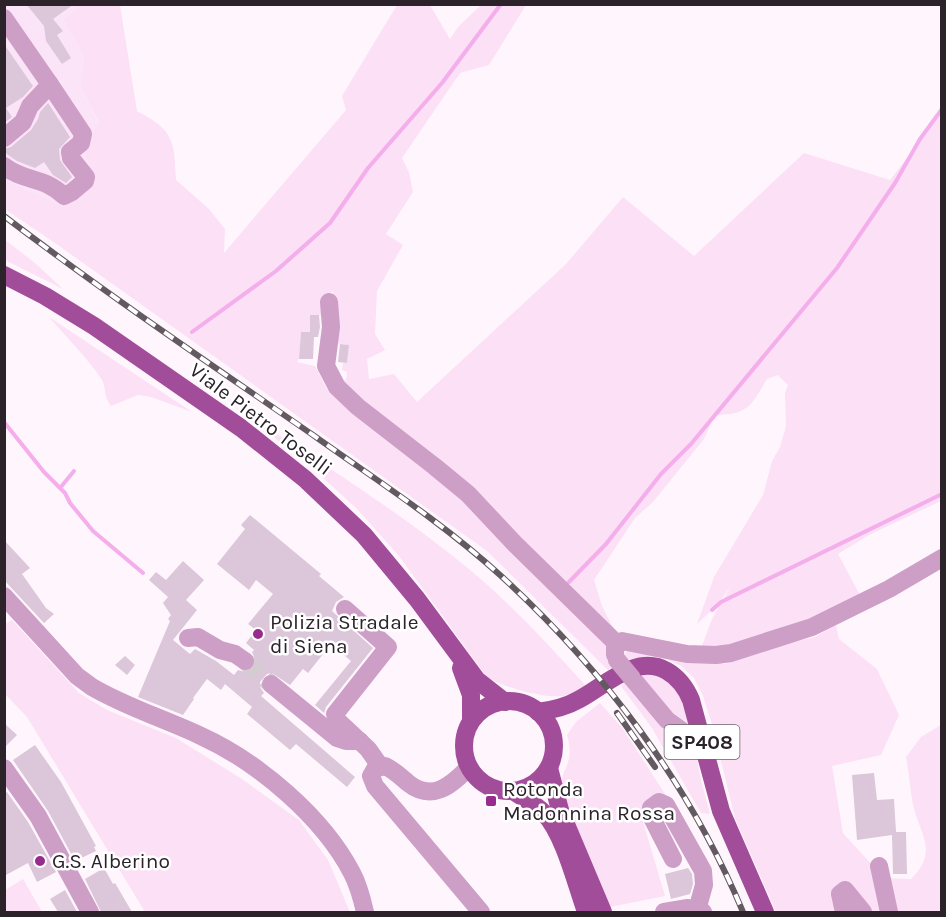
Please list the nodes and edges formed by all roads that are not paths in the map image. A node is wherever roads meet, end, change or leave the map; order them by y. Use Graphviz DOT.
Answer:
graph roads {
  1 [pos="4,18"];
  2 [pos="49,83"];
  3 [pos="4,138"];
  4 [pos="4,166"];
  5 [pos="4,275"];
  6 [pos="329,302"];
  7 [pos="942,558"];
  8 [pos="4,596"];
  9 [pos="345,609"];
  10 [pos="188,638"];
  11 [pos="450,644"];
  12 [pos="617,652"];
  13 [pos="245,661"];
  14 [pos="271,684"];
  15 [pos="577,701"];
  16 [pos="505,702"];
  17 [pos="538,712"];
  18 [pos="471,721"];
  19 [pos="553,735"];
  20 [pos="360,741"];
  21 [pos="703,746"];
  22 [pos="380,766"];
  23 [pos="4,768"];
  24 [pos="469,768"];
  25 [pos="549,768"];
  26 [pos="513,791"];
  27 [pos="673,859"];
  28 [pos="879,866"];
  29 [pos="686,911"];
  30 [pos="90,912"];
  31 [pos="365,912"];
  32 [pos="481,912"];
  33 [pos="586,912"];
  34 [pos="603,912"];
  35 [pos="765,912"];
  36 [pos="843,912"];
  37 [pos="863,912"];
  38 [pos="889,912"];
  1 -- 2 [label="street"];
  2 -- 3 [label="street"];
  2 -- 4 [label="street"];
  5 -- 11 [label="main road, Viale Pietro Toselli"];
  6 -- 12 [label="street"];
  7 -- 12 [label="street"];
  8 -- 31 [label="street"];
  9 -- 20 [label="street"];
  10 -- 13 [label="street"];
  11 -- 16 [label="main road, Viale Pietro Toselli"];
  11 -- 18 [label="main road, Viale Pietro Toselli"];
  12 -- 21 [label="street, bridge"];
  14 -- 20 [label="street"];
  15 -- 17 [label="main road"];
  15 -- 19 [label="main road"];
  15 -- 21 [label="main road, SP408"];
  16 -- 17 [label="main road, Viale Pietro Toselli"];
  16 -- 18 [label="main road"];
  17 -- 19 [label="main road"];
  18 -- 24 [label="main road, Viale Pietro Toselli"];
  19 -- 25 [label="main road"];
  20 -- 22 [label="street"];
  21 -- 35 [label="main road, SP408"];
  22 -- 24 [label="street"];
  22 -- 32 [label="street"];
  23 -- 30 [label="street"];
  24 -- 26 [label="main road"];
  25 -- 26 [label="main road"];
  25 -- 34 [label="main road"];
  26 -- 33 [label="main road"];
  27 -- 29 [label="street"];
  28 -- 38 [label="street"];
  36 -- 37 [label="street"];
}
